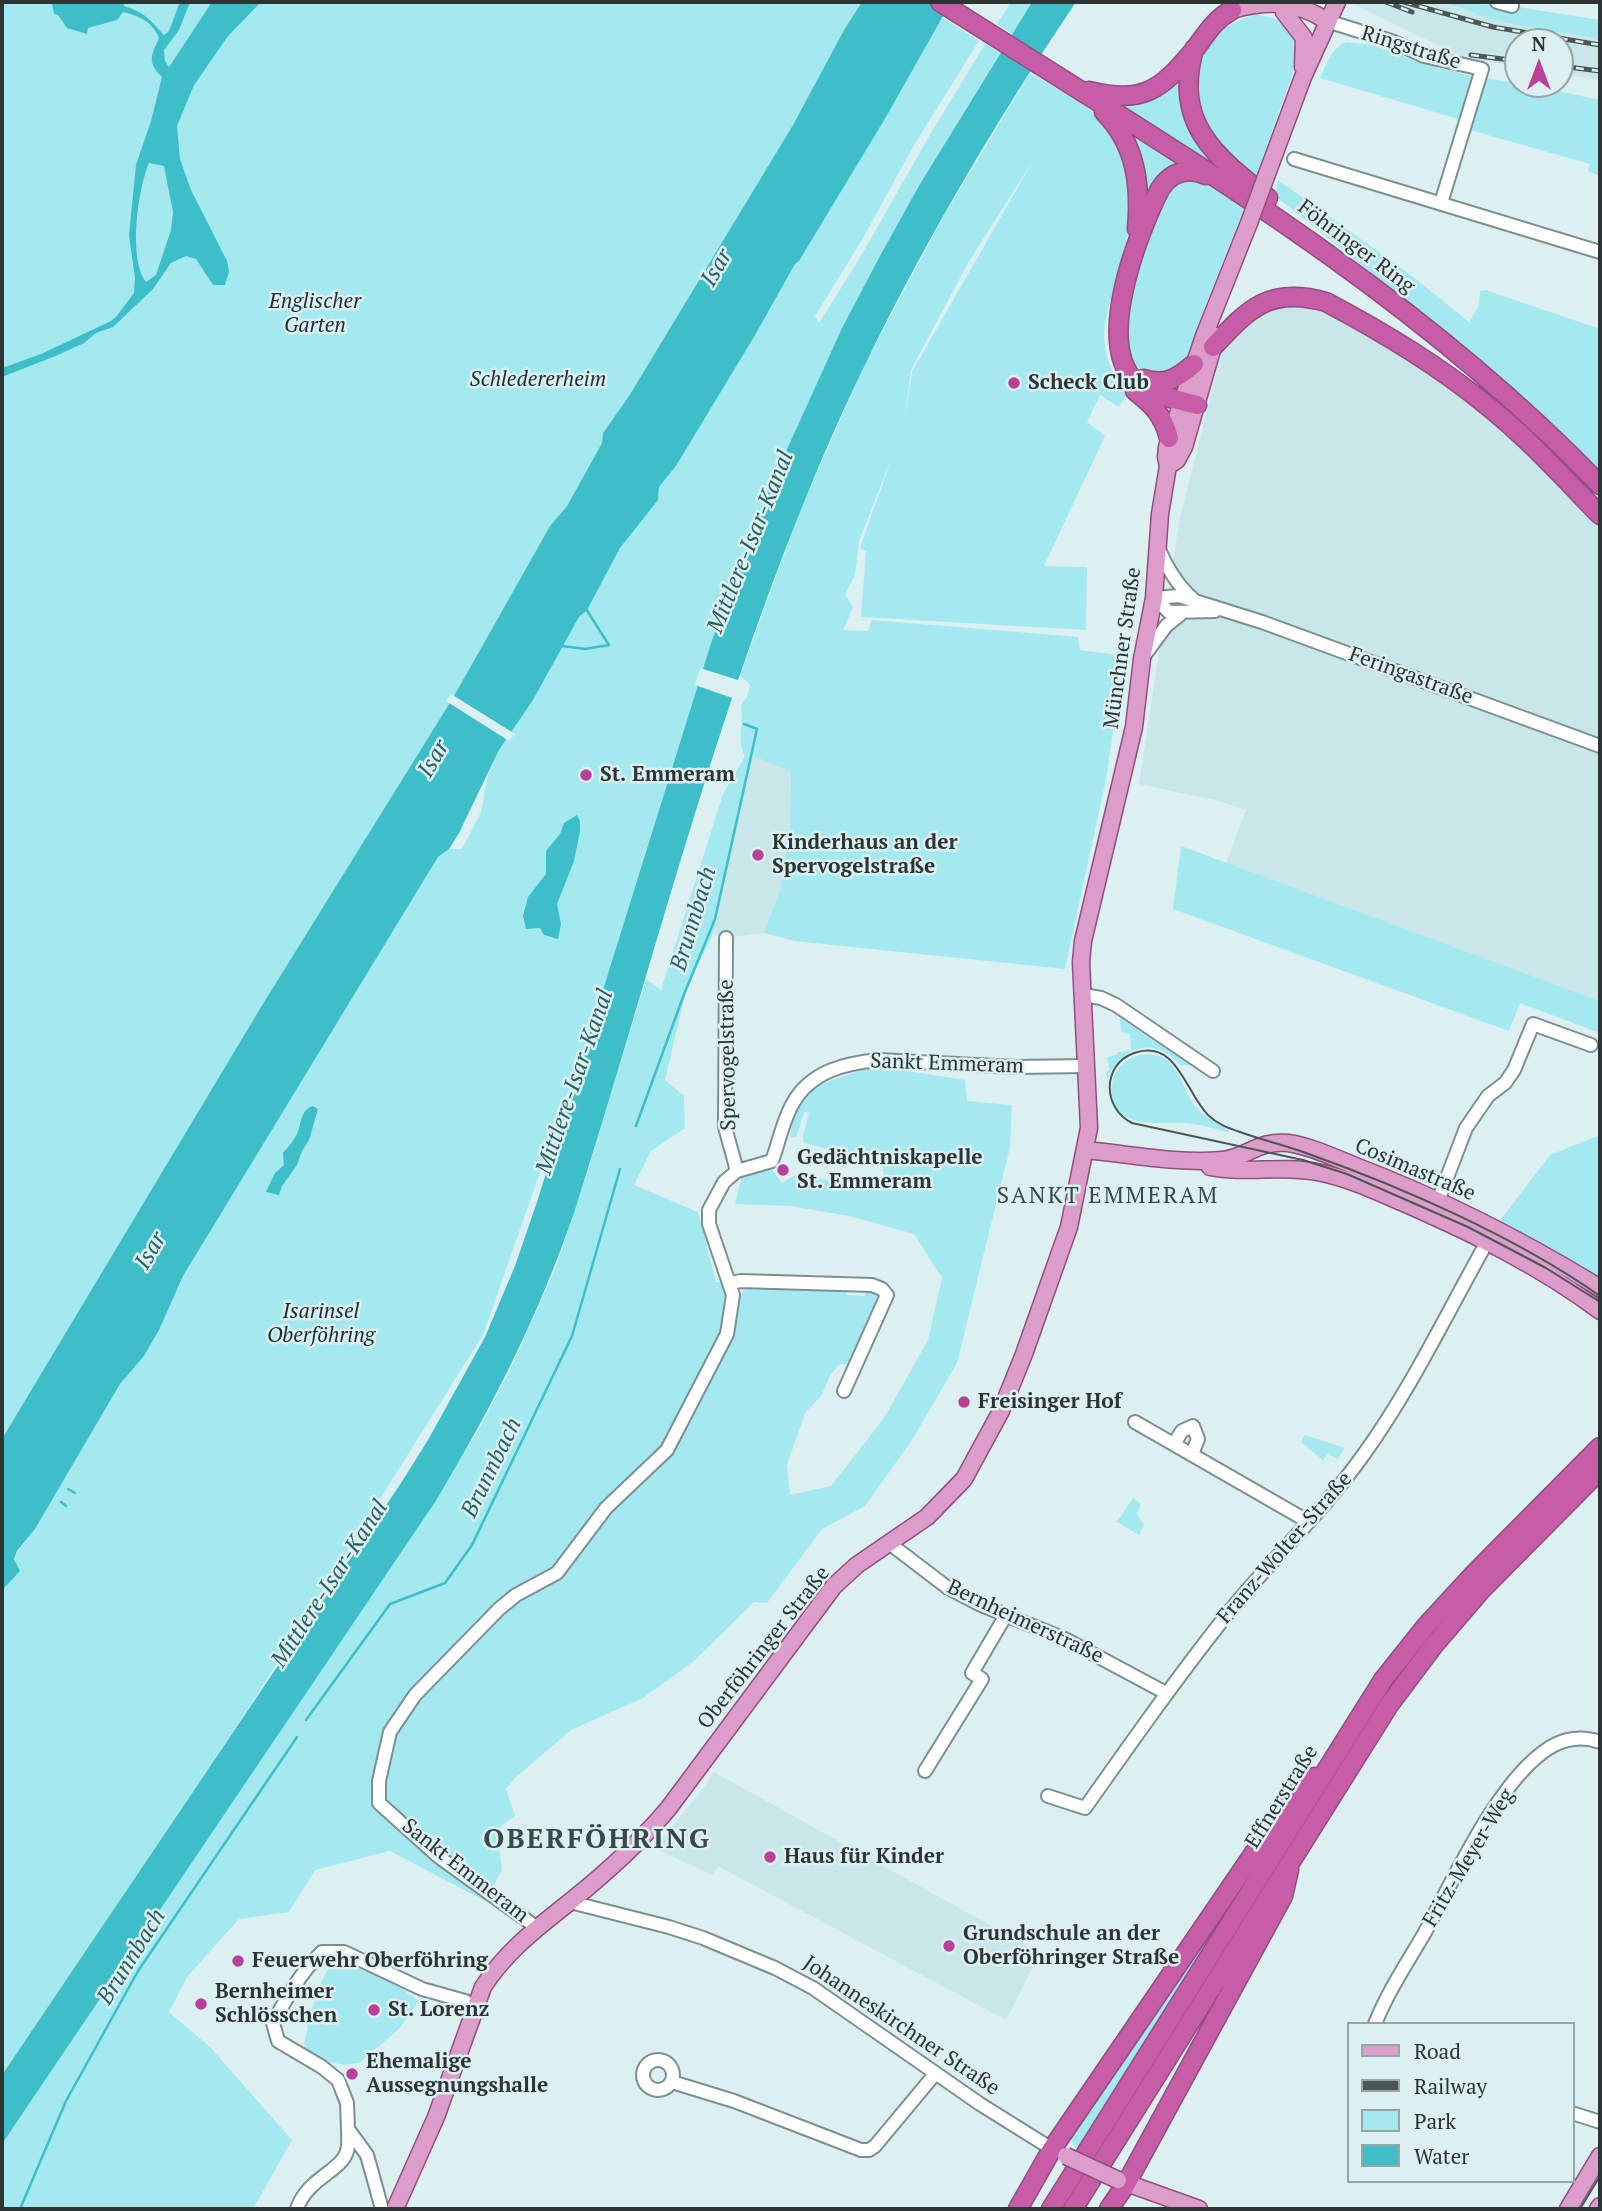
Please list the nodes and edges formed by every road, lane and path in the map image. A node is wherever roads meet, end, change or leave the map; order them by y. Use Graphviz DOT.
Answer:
graph roads {
  1 [pos="940,2"];
  2 [pos="1338,2"];
  3 [pos="1497,2"];
  4 [pos="1229,6"];
  5 [pos="1512,6"];
  6 [pos="1277,8"];
  7 [pos="1327,21"];
  8 [pos="1194,49"];
  9 [pos="1303,77"];
  10 [pos="1068,83"];
  11 [pos="1093,99"];
  12 [pos="1294,159"];
  13 [pos="1226,182"];
  14 [pos="1441,203"];
  15 [pos="1317,244"];
  16 [pos="1136,250"];
  17 [pos="1600,252"];
  18 [pos="1233,268"];
  19 [pos="1119,308"];
  20 [pos="1213,347"];
  21 [pos="1194,364"];
  22 [pos="1128,372"];
  23 [pos="1189,403"];
  24 [pos="1176,443"];
  25 [pos="1600,485"];
  26 [pos="1600,515"];
  27 [pos="1157,546"];
  28 [pos="1154,598"];
  29 [pos="1198,603"];
  30 [pos="1220,611"];
  31 [pos="1182,612"];
  32 [pos="1142,659"];
  33 [pos="1600,746"];
  34 [pos="1109,834"];
  35 [pos="726,937"];
  36 [pos="1083,995"];
  37 [pos="1591,1045"];
  38 [pos="1087,1066"];
  39 [pos="1213,1071"];
  40 [pos="1254,1147"];
  41 [pos="1085,1150"];
  42 [pos="1200,1161"];
  43 [pos="737,1171"];
  44 [pos="1262,1175"];
  45 [pos="1438,1200"];
  46 [pos="1487,1242"];
  47 [pos="730,1283"];
  48 [pos="1600,1288"];
  49 [pos="1600,1311"];
  50 [pos="844,1391"];
  51 [pos="1135,1422"];
  52 [pos="1174,1444"];
  53 [pos="1600,1447"];
  54 [pos="1192,1454"];
  55 [pos="1600,1469"];
  56 [pos="1309,1522"];
  57 [pos="889,1543"];
  58 [pos="1006,1615"];
  59 [pos="1166,1693"];
  60 [pos="1600,1742"];
  61 [pos="1334,1758"];
  62 [pos="925,1771"];
  63 [pos="1048,1796"];
  64 [pos="1293,1856"];
  65 [pos="570,1902"];
  66 [pos="536,1927"];
  67 [pos="475,2006"];
  68 [pos="1375,2022"];
  69 [pos="935,2074"];
  70 [pos="672,2082"];
  71 [pos="1574,2114"];
  72 [pos="1600,2122"];
  73 [pos="348,2129"];
  74 [pos="1059,2152"];
  75 [pos="1600,2155"];
  76 [pos="1122,2182"];
  77 [pos="297,2209"];
  78 [pos="382,2209"];
  79 [pos="395,2209"];
  80 [pos="1018,2209"];
  81 [pos="1051,2209"];
  82 [pos="1073,2209"];
  83 [pos="1109,2209"];
  84 [pos="1199,2209"];
  85 [pos="1568,2209"];
  1 -- 10 [label="highway, Föhringer Ring"];
  2 -- 7 [label="main road, Münchner Straße"];
  3 -- 5 [label="street"];
  4 -- 6 [label="main road"];
  4 -- 8 [label="highway"];
  6 -- 7 [label="main road"];
  6 -- 9 [label="main road"];
  7 -- 9 [label="main road, Münchner Straße"];
  7 -- 14 [label="street, Ringstraße"];
  8 -- 10 [label="highway"];
  8 -- 15 [label="highway"];
  9 -- 18 [label="main road, Münchner Straße, bridge"];
  10 -- 11 [label="highway, Föhringer Ring"];
  11 -- 13 [label="highway, Föhringer Ring"];
  11 -- 16 [label="highway"];
  12 -- 14 [label="street"];
  13 -- 15 [label="highway, Föhringer Ring"];
  13 -- 16 [label="highway"];
  14 -- 17 [label="street"];
  15 -- 25 [label="highway, Föhringer Ring"];
  16 -- 19 [label="highway"];
  18 -- 20 [label="main road, Münchner Straße"];
  18 -- 21 [label="main road, Münchner Straße"];
  19 -- 22 [label="highway"];
  19 -- 24 [label="highway"];
  20 -- 23 [label="main road, Münchner Straße"];
  20 -- 26 [label="highway"];
  21 -- 22 [label="highway"];
  21 -- 23 [label="main road, Münchner Straße"];
  22 -- 23 [label="highway"];
  23 -- 24 [label="main road, Münchner Straße"];
  24 -- 27 [label="main road, Münchner Straße"];
  27 -- 28 [label="main road, Münchner Straße"];
  27 -- 29 [label="street, Feringastraße"];
  28 -- 29 [label="street, Feringastraße"];
  28 -- 31 [label="street, Feringastraße"];
  28 -- 32 [label="main road, Münchner Straße"];
  29 -- 30 [label="street, Feringastraße"];
  30 -- 31 [label="street, Feringastraße"];
  30 -- 33 [label="street, Feringastraße"];
  31 -- 32 [label="street"];
  32 -- 34 [label="main road, Münchner Straße"];
  34 -- 36 [label="main road, Oberföhringer Straße"];
  35 -- 43 [label="street, Spervogelstraße"];
  36 -- 38 [label="main road, Oberföhringer Straße"];
  36 -- 39 [label="street"];
  37 -- 45 [label="street"];
  38 -- 41 [label="main road, Oberföhringer Straße"];
  38 -- 43 [label="street, Sankt Emmeram"];
  40 -- 42 [label="main road, Cosimastraße"];
  40 -- 44 [label="main road"];
  40 -- 45 [label="main road, Cosimastraße"];
  41 -- 42 [label="main road, Cosimastraße"];
  41 -- 57 [label="main road, Oberföhringer Straße"];
  42 -- 44 [label="main road, Cosimastraße"];
  43 -- 47 [label="street, Sankt Emmeram"];
  44 -- 46 [label="main road, Cosimastraße"];
  45 -- 48 [label="main road, Cosimastraße"];
  46 -- 49 [label="main road, Cosimastraße"];
  46 -- 56 [label="street, Franz-Wolter-Straße"];
  47 -- 50 [label="street"];
  47 -- 66 [label="street, Sankt Emmeram"];
  51 -- 52 [label="street"];
  52 -- 54 [label="street"];
  52 -- 54 [label="street"];
  53 -- 61 [label="highway, Effnerstraße"];
  54 -- 56 [label="street"];
  55 -- 64 [label="highway, Effnerstraße"];
  56 -- 59 [label="street, Franz-Wolter-Straße"];
  57 -- 58 [label="street, Bernheimerstraße"];
  57 -- 65 [label="main road, Oberföhringer Straße"];
  58 -- 59 [label="street, Bernheimerstraße"];
  58 -- 62 [label="street"];
  59 -- 63 [label="street, Franz-Wolter-Straße"];
  60 -- 68 [label="street, Fritz-Meyer-Weg"];
  61 -- 74 [label="highway"];
  61 -- 81 [label="highway, Effnerstraße"];
  64 -- 76 [label="highway"];
  64 -- 82 [label="highway, Effnerstraße"];
  65 -- 66 [label="main road, Oberföhringer Straße"];
  65 -- 69 [label="street, Johanneskirchner Straße"];
  66 -- 67 [label="main road, Oberföhringer Straße"];
  67 -- 73 [label="street"];
  67 -- 79 [label="main road, Oberföhringer Straße"];
  69 -- 70 [label="street"];
  69 -- 74 [label="street, Johanneskirchner Straße"];
  71 -- 72 [label="street"];
  73 -- 77 [label="street"];
  73 -- 78 [label="street"];
  74 -- 76 [label="main road, Johanneskirchner Straße, bridge"];
  74 -- 80 [label="highway"];
  75 -- 85 [label="main road"];
  76 -- 83 [label="highway"];
  76 -- 84 [label="main road, Johanneskirchner Straße"];
}
